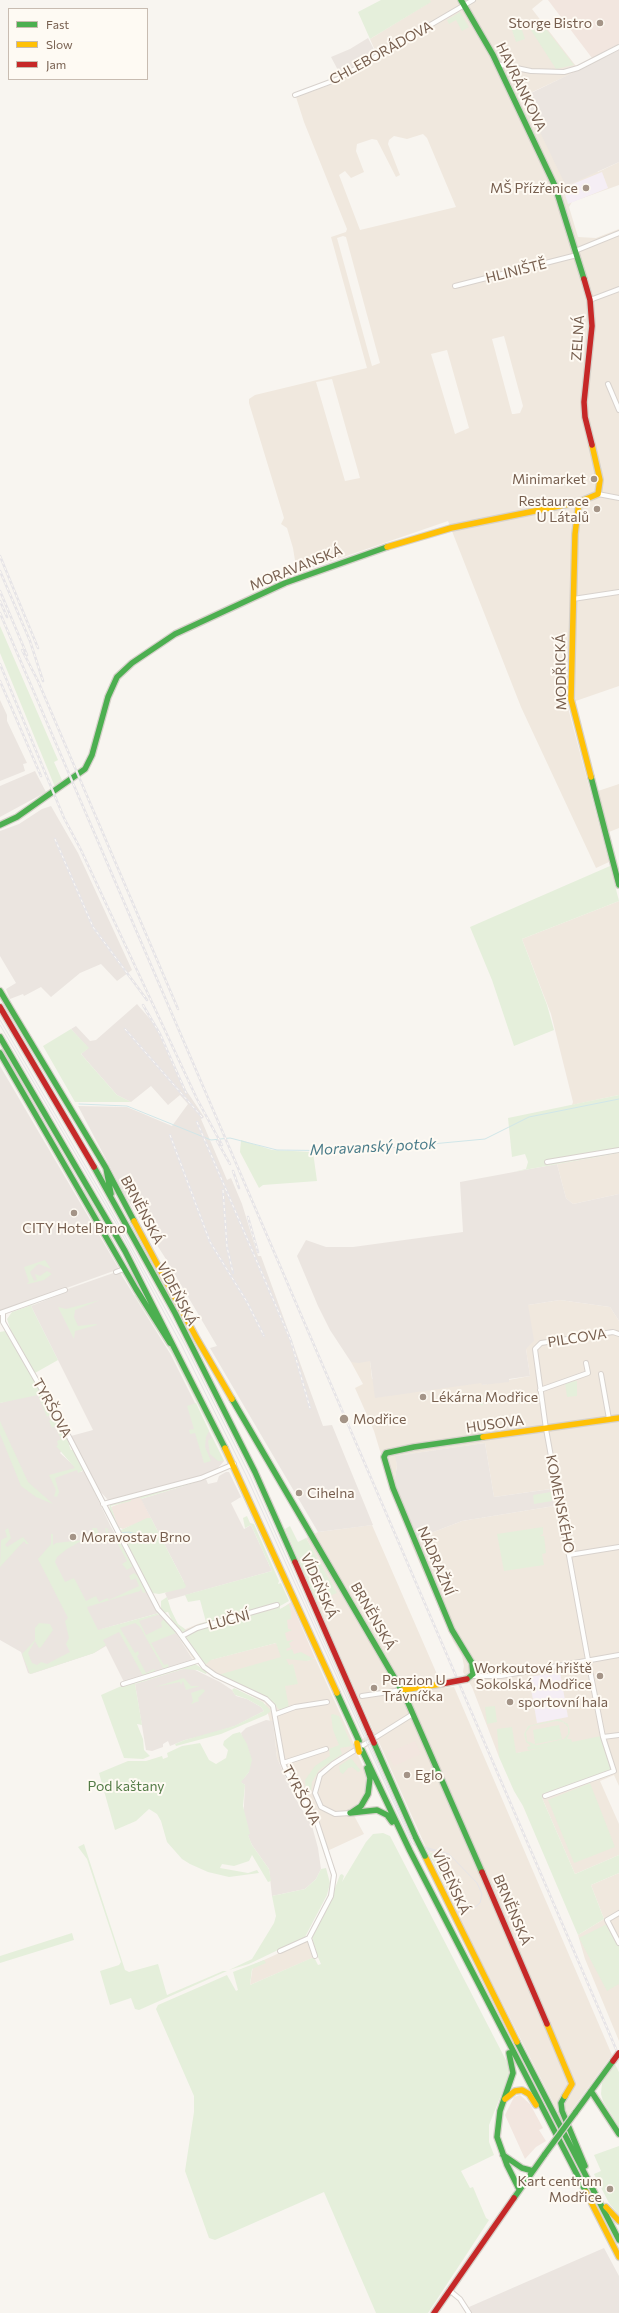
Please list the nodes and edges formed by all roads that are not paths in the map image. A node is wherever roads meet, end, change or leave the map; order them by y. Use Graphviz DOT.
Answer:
graph roads {
  1 [pos="461,0"];
  2 [pos="473,0"];
  3 [pos="465,6"];
  4 [pos="619,47"];
  5 [pos="497,64"];
  6 [pos="295,95"];
  7 [pos="556,186"];
  8 [pos="619,233"];
  9 [pos="576,253"];
  10 [pos="455,286"];
  11 [pos="619,289"];
  12 [pos="590,300"];
  13 [pos="608,384"];
  14 [pos="619,410"];
  15 [pos="598,494"];
  16 [pos="619,498"];
  17 [pos="579,502"];
  18 [pos="619,592"];
  19 [pos="573,599"];
  20 [pos="0,825"];
  21 [pos="619,885"];
  22 [pos="0,991"];
  23 [pos="0,1007"];
  24 [pos="0,1037"];
  25 [pos="0,1054"];
  26 [pos="619,1150"];
  27 [pos="547,1162"];
  28 [pos="106,1168"];
  29 [pos="113,1200"];
  30 [pos="124,1269"];
  31 [pos="116,1272"];
  32 [pos="65,1290"];
  33 [pos="1,1312"];
  34 [pos="619,1334"];
  35 [pos="536,1347"];
  36 [pos="586,1363"];
  37 [pos="185,1367"];
  38 [pos="601,1374"];
  39 [pos="540,1390"];
  40 [pos="619,1418"];
  41 [pos="609,1419"];
  42 [pos="546,1428"];
  43 [pos="386,1453"];
  44 [pos="234,1464"];
  45 [pos="103,1504"];
  46 [pos="619,1547"];
  47 [pos="569,1555"];
  48 [pos="277,1606"];
  49 [pos="182,1636"];
  50 [pos="619,1655"];
  51 [pos="588,1660"];
  52 [pos="197,1661"];
  53 [pos="473,1676"];
  54 [pos="123,1684"];
  55 [pos="402,1690"];
  56 [pos="362,1696"];
  57 [pos="327,1702"];
  58 [pos="276,1714"];
  59 [pos="413,1714"];
  60 [pos="619,1735"];
  61 [pos="603,1737"];
  62 [pos="326,1749"];
  63 [pos="361,1751"];
  64 [pos="283,1763"];
  65 [pos="545,1796"];
  66 [pos="319,1805"];
  67 [pos="312,1811"];
  68 [pos="350,1813"];
  69 [pos="410,1851"];
  70 [pos="619,1913"];
  71 [pos="309,1938"];
  72 [pos="619,1943"];
  73 [pos="280,1951"];
  74 [pos="315,1956"];
  75 [pos="501,2028"];
  76 [pos="619,2053"];
  77 [pos="591,2091"];
  78 [pos="505,2099"];
  79 [pos="550,2122"];
  80 [pos="619,2134"];
  81 [pos="503,2155"];
  82 [pos="533,2170"];
  83 [pos="592,2187"];
  84 [pos="519,2189"];
  85 [pos="619,2222"];
  86 [pos="619,2240"];
  87 [pos="619,2257"];
  88 [pos="448,2290"];
  89 [pos="434,2313"];
  90 [pos="469,2313"];
  1 -- 3 [label="main road, HAVRÁNKOVA"];
  2 -- 3 [label="street, CHLEBORÁDOVA"];
  3 -- 5 [label="main road, HAVRÁNKOVA"];
  3 -- 6 [label="street, CHLEBORÁDOVA"];
  4 -- 5 [label="street"];
  5 -- 7 [label="main road, HAVRÁNKOVA"];
  7 -- 9 [label="main road, ZELNÁ"];
  8 -- 9 [label="street, HLINIŠTĚ"];
  9 -- 10 [label="street, HLINIŠTĚ"];
  9 -- 12 [label="main road, ZELNÁ"];
  11 -- 12 [label="street"];
  12 -- 15 [label="main road, ZELNÁ"];
  13 -- 14 [label="street"];
  15 -- 16 [label="street"];
  15 -- 17 [label="main road, MORAVANSKÁ"];
  17 -- 19 [label="main road, MODŘICKÁ"];
  17 -- 20 [label="main road, MORAVANSKÁ"];
  18 -- 19 [label="street"];
  19 -- 21 [label="main road, MODŘICKÁ"];
  22 -- 28 [label="main road"];
  23 -- 29 [label="main road, VÍDEŇSKÁ"];
  24 -- 37 [label="main road, VÍDEŇSKÁ"];
  25 -- 30 [label="main road, VÍDEŇSKÁ"];
  26 -- 27 [label="street"];
  28 -- 29 [label="main road"];
  28 -- 55 [label="main road, BRNĚNSKÁ"];
  29 -- 83 [label="main road, VÍDEŇSKÁ, bridge"];
  30 -- 31 [label="street"];
  30 -- 37 [label="main road, VÍDEŇSKÁ"];
  32 -- 33 [label="street"];
  33 -- 45 [label="street, TYRŠOVA"];
  34 -- 35 [label="street, PILCOVA"];
  35 -- 39 [label="street, KOMENSKÉHO"];
  36 -- 39 [label="street"];
  37 -- 44 [label="main road, VÍDEŇSKÁ"];
  38 -- 41 [label="street"];
  39 -- 42 [label="street, KOMENSKÉHO"];
  40 -- 41 [label="main road, HUSOVA"];
  41 -- 42 [label="main road, HUSOVA"];
  42 -- 43 [label="main road, HUSOVA"];
  42 -- 47 [label="street, KOMENSKÉHO"];
  43 -- 53 [label="main road, NÁDRAŽNÍ"];
  44 -- 45 [label="street"];
  44 -- 63 [label="main road, VÍDEŇSKÁ, bridge"];
  45 -- 49 [label="street, TYRŠOVA"];
  46 -- 47 [label="street"];
  47 -- 51 [label="street, KOMENSKÉHO"];
  48 -- 49 [label="street, LUČNÍ"];
  49 -- 52 [label="street, TYRŠOVA"];
  50 -- 51 [label="street"];
  51 -- 53 [label="street"];
  51 -- 61 [label="street, KOMENSKÉHO"];
  52 -- 54 [label="street"];
  52 -- 58 [label="street, TYRŠOVA"];
  53 -- 55 [label="main road, bridge"];
  55 -- 56 [label="street"];
  55 -- 59 [label="main road, BRNĚNSKÁ"];
  57 -- 58 [label="street"];
  58 -- 64 [label="street, TYRŠOVA"];
  59 -- 66 [label="street"];
  59 -- 83 [label="main road, BRNĚNSKÁ"];
  60 -- 61 [label="street"];
  61 -- 65 [label="street, KOMENSKÉHO"];
  62 -- 64 [label="street"];
  63 -- 68 [label="main road"];
  63 -- 69 [label="main road, VÍDEŇSKÁ"];
  64 -- 67 [label="street, TYRŠOVA"];
  66 -- 67 [label="street"];
  66 -- 68 [label="street"];
  67 -- 71 [label="street, TYRŠOVA"];
  68 -- 69 [label="main road"];
  69 -- 75 [label="main road, VÍDEŇSKÁ"];
  70 -- 72 [label="street"];
  71 -- 73 [label="street"];
  71 -- 74 [label="street"];
  75 -- 78 [label="main road"];
  75 -- 79 [label="main road"];
  76 -- 77 [label="main road, bridge"];
  77 -- 80 [label="main road"];
  77 -- 82 [label="main road, bridge"];
  78 -- 79 [label="main road"];
  78 -- 81 [label="main road"];
  79 -- 87 [label="main road"];
  81 -- 82 [label="main road"];
  81 -- 84 [label="main road"];
  82 -- 84 [label="main road"];
  83 -- 85 [label="main road"];
  83 -- 86 [label="main road"];
  84 -- 88 [label="main road"];
  88 -- 89 [label="main road"];
  88 -- 90 [label="street"];
}
